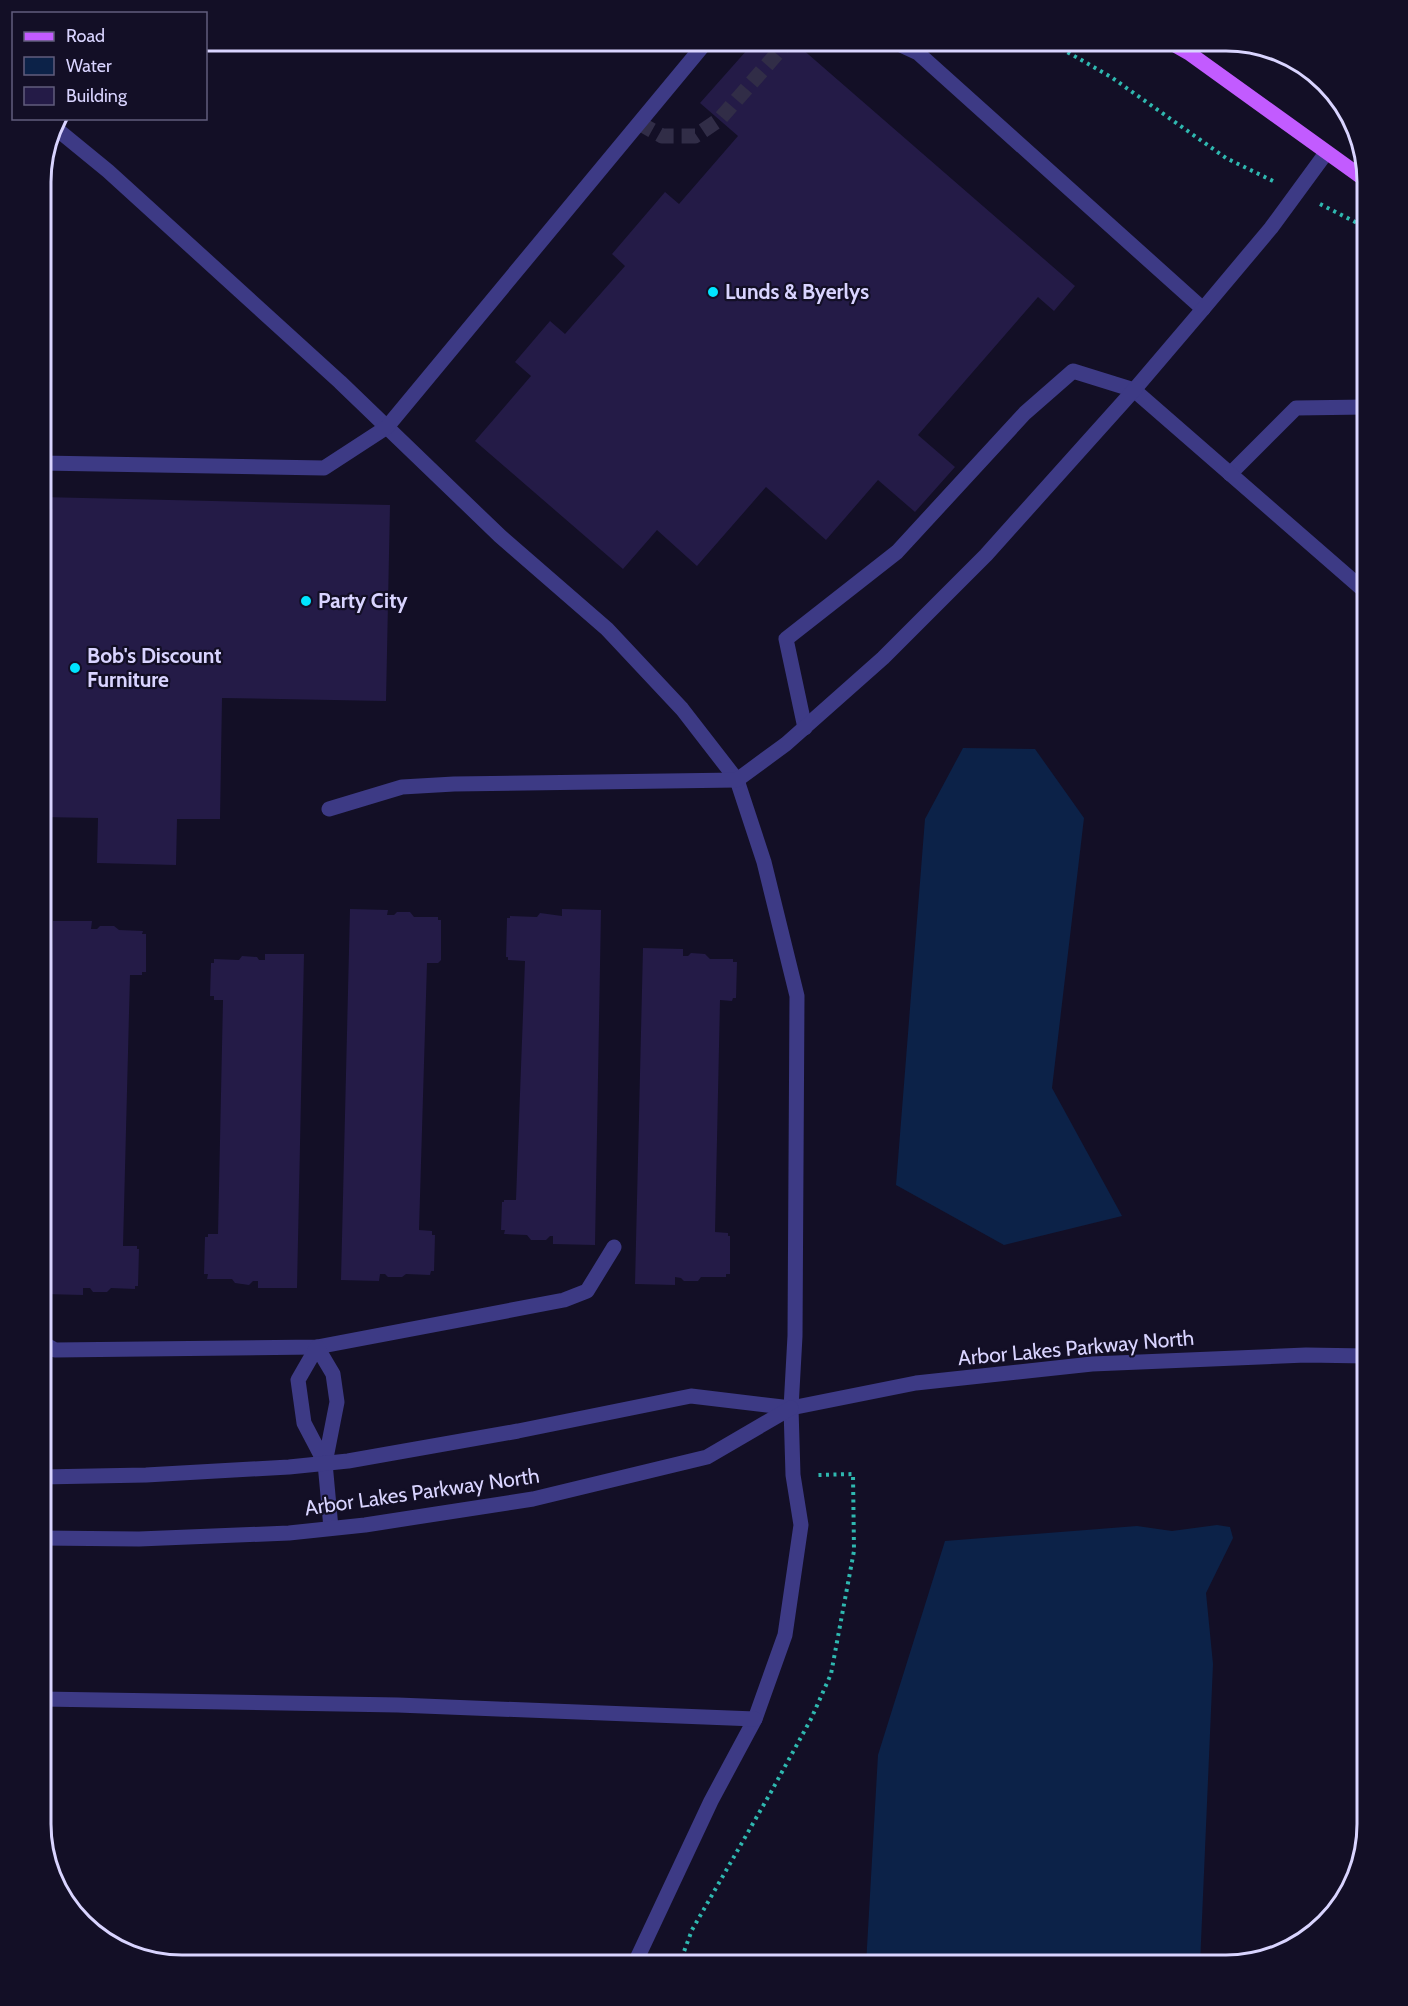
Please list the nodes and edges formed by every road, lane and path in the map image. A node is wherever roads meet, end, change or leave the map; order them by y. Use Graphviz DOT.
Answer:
graph roads {
  1 [pos="698,51"];
  2 [pos="914,51"];
  3 [pos="1066,51"];
  4 [pos="1186,51"];
  5 [pos="61,133"];
  6 [pos="1326,153"];
  7 [pos="1357,174"];
  8 [pos="1296,193"];
  9 [pos="1357,223"];
  10 [pos="1203,309"];
  11 [pos="1134,390"];
  12 [pos="1357,407"];
  13 [pos="387,427"];
  14 [pos="51,463"];
  15 [pos="1230,474"];
  16 [pos="1357,584"];
  17 [pos="805,728"];
  18 [pos="737,780"];
  19 [pos="329,809"];
  20 [pos="614,1247"];
  21 [pos="316,1347"];
  22 [pos="51,1348"];
  23 [pos="1357,1356"];
  24 [pos="791,1408"];
  25 [pos="325,1463"];
  26 [pos="793,1475"];
  27 [pos="51,1477"];
  28 [pos="331,1528"];
  29 [pos="51,1538"];
  30 [pos="51,1699"];
  31 [pos="755,1719"];
  32 [pos="639,1955"];
  33 [pos="683,1955"];
  1 -- 13 [label="street"];
  2 -- 10 [label="street"];
  3 -- 8 [label="path"];
  4 -- 6 [label="main road"];
  5 -- 13 [label="street"];
  6 -- 7 [label="main road"];
  6 -- 8 [label="street"];
  8 -- 9 [label="path"];
  8 -- 10 [label="street"];
  10 -- 11 [label="street"];
  11 -- 15 [label="street"];
  11 -- 17 [label="street"];
  11 -- 17 [label="street"];
  12 -- 15 [label="street"];
  13 -- 14 [label="street"];
  13 -- 18 [label="street"];
  15 -- 16 [label="street"];
  17 -- 18 [label="street"];
  18 -- 19 [label="street"];
  18 -- 24 [label="street"];
  20 -- 21 [label="street"];
  21 -- 22 [label="street"];
  21 -- 25 [label="street"];
  21 -- 25 [label="street"];
  23 -- 24 [label="street, Arbor Lakes Parkway North"];
  24 -- 25 [label="street, Arbor Lakes Parkway North"];
  24 -- 26 [label="street"];
  24 -- 28 [label="street, Arbor Lakes Parkway North"];
  25 -- 27 [label="street, Arbor Lakes Parkway North"];
  25 -- 28 [label="street"];
  26 -- 31 [label="street"];
  26 -- 33 [label="path"];
  28 -- 29 [label="street, Arbor Lakes Parkway North"];
  30 -- 31 [label="street"];
  31 -- 32 [label="street"];
}
